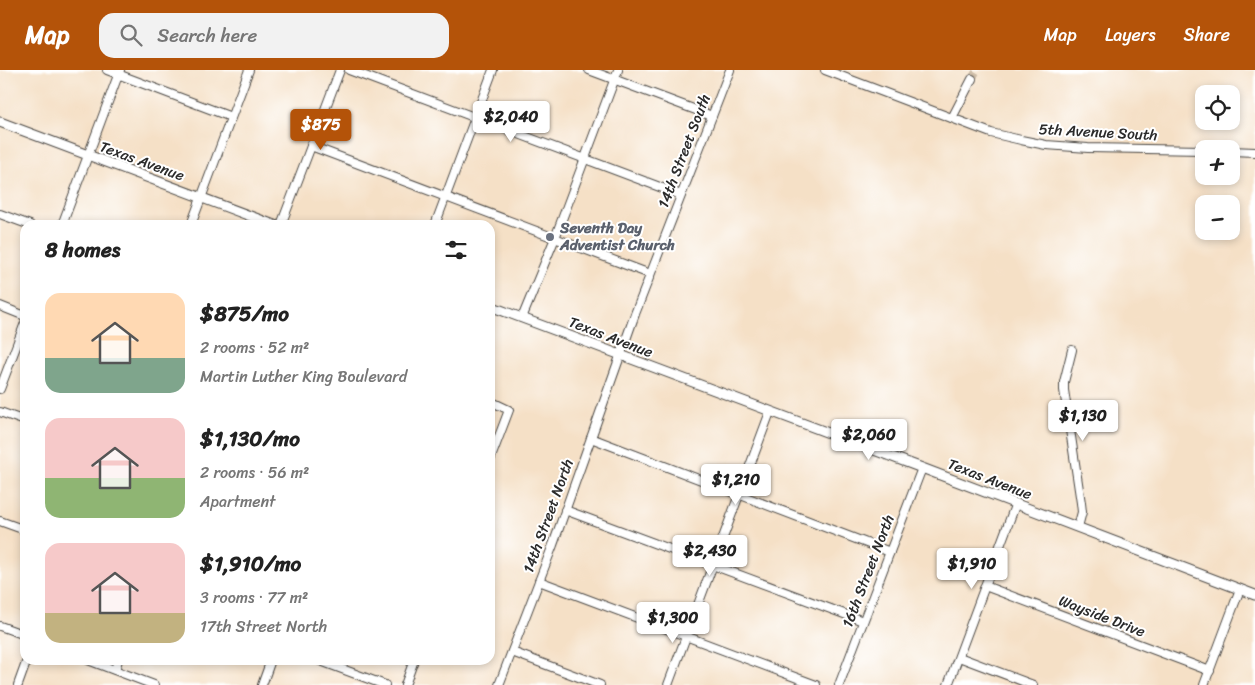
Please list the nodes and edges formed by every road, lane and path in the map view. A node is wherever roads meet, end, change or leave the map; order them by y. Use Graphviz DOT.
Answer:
graph roads {
  1 [pos="107,70"];
  2 [pos="249,70"];
  3 [pos="340,70"];
  4 [pos="349,70"];
  5 [pos="493,70"];
  6 [pos="589,70"];
  7 [pos="618,70"];
  8 [pos="730,70"];
  9 [pos="825,70"];
  10 [pos="120,72"];
  11 [pos="972,79"];
  12 [pos="614,80"];
  13 [pos="712,116"];
  14 [pos="231,117"];
  15 [pos="475,118"];
  16 [pos="952,118"];
  17 [pos="0,122"];
  18 [pos="311,146"];
  19 [pos="1195,150"];
  20 [pos="1240,151"];
  21 [pos="1255,152"];
  22 [pos="88,156"];
  23 [pos="585,159"];
  24 [pos="681,195"];
  25 [pos="445,197"];
  26 [pos="201,198"];
  27 [pos="0,214"];
  28 [pos="64,220"];
  29 [pos="192,220"];
  30 [pos="260,220"];
  31 [pos="283,220"];
  32 [pos="437,220"];
  33 [pos="20,221"];
  34 [pos="555,238"];
  35 [pos="650,274"];
  36 [pos="0,306"];
  37 [pos="495,308"];
  38 [pos="20,314"];
  39 [pos="522,318"];
  40 [pos="20,336"];
  41 [pos="1072,350"];
  42 [pos="621,355"];
  43 [pos="0,389"];
  44 [pos="495,403"];
  45 [pos="0,412"];
  46 [pos="770,412"];
  47 [pos="20,420"];
  48 [pos="591,438"];
  49 [pos="495,447"];
  50 [pos="922,468"];
  51 [pos="739,495"];
  52 [pos="1016,504"];
  53 [pos="565,510"];
  54 [pos="0,520"];
  55 [pos="1078,527"];
  56 [pos="20,528"];
  57 [pos="890,552"];
  58 [pos="713,566"];
  59 [pos="539,581"];
  60 [pos="985,586"];
  61 [pos="1240,589"];
  62 [pos="1255,595"];
  63 [pos="864,621"];
  64 [pos="0,626"];
  65 [pos="20,633"];
  66 [pos="686,637"];
  67 [pos="512,652"];
  68 [pos="959,657"];
  69 [pos="25,665"];
  70 [pos="102,665"];
  71 [pos="116,665"];
  72 [pos="269,665"];
  73 [pos="331,665"];
  74 [pos="412,665"];
  75 [pos="115,670"];
  76 [pos="1210,671"];
  77 [pos="18,685"];
  78 [pos="154,685"];
  79 [pos="262,685"];
  80 [pos="385,685"];
  81 [pos="405,685"];
  82 [pos="499,685"];
  83 [pos="600,685"];
  84 [pos="668,685"];
  85 [pos="816,685"];
  86 [pos="839,685"];
  87 [pos="948,685"];
  88 [pos="1033,685"];
  89 [pos="1204,685"];
  1 -- 10 [label="street"];
  2 -- 14 [label="street"];
  3 -- 18 [label="street"];
  4 -- 15 [label="street"];
  5 -- 15 [label="street"];
  6 -- 12 [label="street"];
  7 -- 12 [label="street"];
  8 -- 13 [label="street, 14th Street South"];
  9 -- 16 [label="street, 5th Avenue South"];
  10 -- 14 [label="street"];
  10 -- 22 [label="street"];
  11 -- 16 [label="street"];
  12 -- 13 [label="street"];
  12 -- 23 [label="street"];
  13 -- 24 [label="street, 14th Street South"];
  14 -- 26 [label="street"];
  15 -- 23 [label="street"];
  15 -- 25 [label="street"];
  16 -- 19 [label="street, 5th Avenue South"];
  17 -- 22 [label="main road, Texas Avenue"];
  18 -- 25 [label="street"];
  18 -- 31 [label="street"];
  20 -- 21 [label="street"];
  22 -- 26 [label="main road, Texas Avenue"];
  22 -- 28 [label="street"];
  23 -- 24 [label="street"];
  23 -- 34 [label="street"];
  24 -- 35 [label="street, 14th Street South"];
  25 -- 32 [label="street"];
  25 -- 34 [label="street"];
  26 -- 29 [label="street"];
  26 -- 30 [label="main road, Texas Avenue"];
  27 -- 33 [label="street"];
  34 -- 35 [label="street"];
  34 -- 39 [label="street"];
  35 -- 42 [label="street, 14th Street South"];
  36 -- 38 [label="street"];
  37 -- 39 [label="main road, Texas Avenue"];
  39 -- 42 [label="main road, Texas Avenue"];
  40 -- 43 [label="street"];
  41 -- 55 [label="street"];
  42 -- 46 [label="main road, Texas Avenue"];
  42 -- 48 [label="street, 14th Street North"];
  44 -- 49 [label="street"];
  45 -- 47 [label="street"];
  46 -- 50 [label="main road, Texas Avenue"];
  46 -- 51 [label="street"];
  48 -- 51 [label="street"];
  48 -- 53 [label="street, 14th Street North"];
  50 -- 52 [label="main road, Texas Avenue"];
  50 -- 57 [label="street, 16th Street North"];
  51 -- 57 [label="street"];
  51 -- 58 [label="street"];
  52 -- 55 [label="main road, Texas Avenue"];
  52 -- 60 [label="street"];
  53 -- 58 [label="street"];
  53 -- 59 [label="street, 14th Street North"];
  54 -- 56 [label="street"];
  55 -- 61 [label="main road, Texas Avenue"];
  57 -- 63 [label="street, 16th Street North"];
  58 -- 63 [label="street"];
  58 -- 66 [label="street"];
  59 -- 66 [label="street"];
  59 -- 67 [label="street, 14th Street North"];
  60 -- 68 [label="street"];
  60 -- 76 [label="street, Wayside Drive"];
  61 -- 62 [label="main road, Texas Avenue"];
  61 -- 76 [label="street"];
  63 -- 86 [label="street, 16th Street North"];
  64 -- 65 [label="street"];
  66 -- 84 [label="street"];
  66 -- 85 [label="street"];
  67 -- 82 [label="street, 14th Street North"];
  67 -- 83 [label="street"];
  68 -- 87 [label="street"];
  68 -- 88 [label="street"];
  69 -- 77 [label="street"];
  70 -- 75 [label="street"];
  71 -- 75 [label="street"];
  72 -- 79 [label="street"];
  73 -- 80 [label="street"];
  74 -- 81 [label="street"];
  75 -- 78 [label="street"];
  76 -- 89 [label="street"];
}
